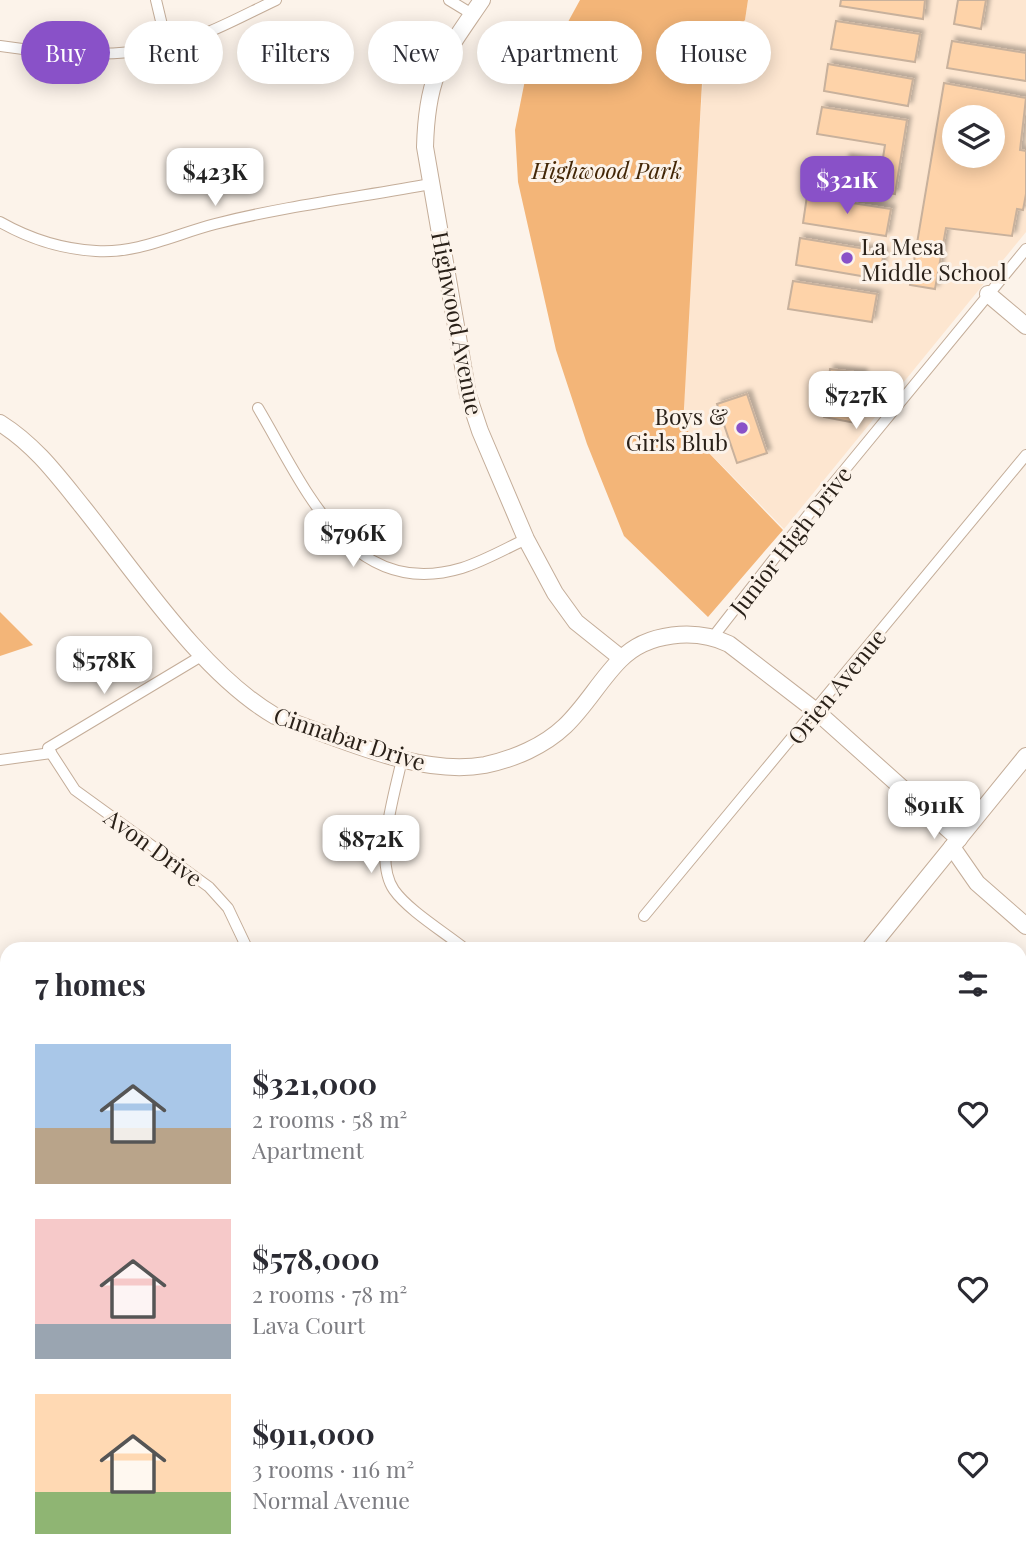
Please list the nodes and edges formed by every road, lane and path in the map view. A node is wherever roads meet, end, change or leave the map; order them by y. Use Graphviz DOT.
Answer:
graph roads {
  1 [pos="156,0"];
  2 [pos="276,0"];
  3 [pos="449,0"];
  4 [pos="482,0"];
  5 [pos="472,14"];
  6 [pos="161,21"];
  7 [pos="223,25"];
  8 [pos="0,46"];
  9 [pos="124,52"];
  10 [pos="431,184"];
  11 [pos="0,222"];
  12 [pos="1026,249"];
  13 [pos="988,294"];
  14 [pos="1026,327"];
  15 [pos="258,408"];
  16 [pos="0,423"];
  17 [pos="1026,455"];
  18 [pos="526,539"];
  19 [pos="713,637"];
  20 [pos="203,655"];
  21 [pos="621,658"];
  22 [pos="816,711"];
  23 [pos="51,753"];
  24 [pos="1026,756"];
  25 [pos="402,758"];
  26 [pos="0,760"];
  27 [pos="956,843"];
  28 [pos="644,916"];
  29 [pos="1026,926"];
  30 [pos="244,942"];
  31 [pos="457,942"];
  32 [pos="875,942"];
  1 -- 6 [label="street"];
  2 -- 7 [label="street"];
  3 -- 5 [label="street"];
  4 -- 5 [label="street, Highwood Avenue"];
  5 -- 10 [label="street, Highwood Avenue"];
  8 -- 9 [label="street"];
  10 -- 11 [label="street"];
  10 -- 18 [label="street, Highwood Avenue"];
  12 -- 13 [label="street, Junior High Drive"];
  13 -- 14 [label="street"];
  13 -- 19 [label="street, Junior High Drive"];
  15 -- 18 [label="street"];
  16 -- 20 [label="street, Cinnabar Drive"];
  17 -- 22 [label="street, Orien Avenue"];
  18 -- 21 [label="street, Highwood Avenue"];
  19 -- 21 [label="street, Cinnabar Drive"];
  19 -- 22 [label="street, Cinnabar Drive"];
  20 -- 23 [label="street"];
  20 -- 25 [label="street, Cinnabar Drive"];
  21 -- 25 [label="street, Cinnabar Drive"];
  22 -- 27 [label="street, Cinnabar Drive"];
  22 -- 28 [label="street, Orien Avenue"];
  23 -- 26 [label="street"];
  23 -- 30 [label="street, Avon Drive"];
  24 -- 27 [label="street"];
  25 -- 31 [label="street"];
  27 -- 29 [label="street, Cinnabar Drive"];
  27 -- 32 [label="street"];
}
